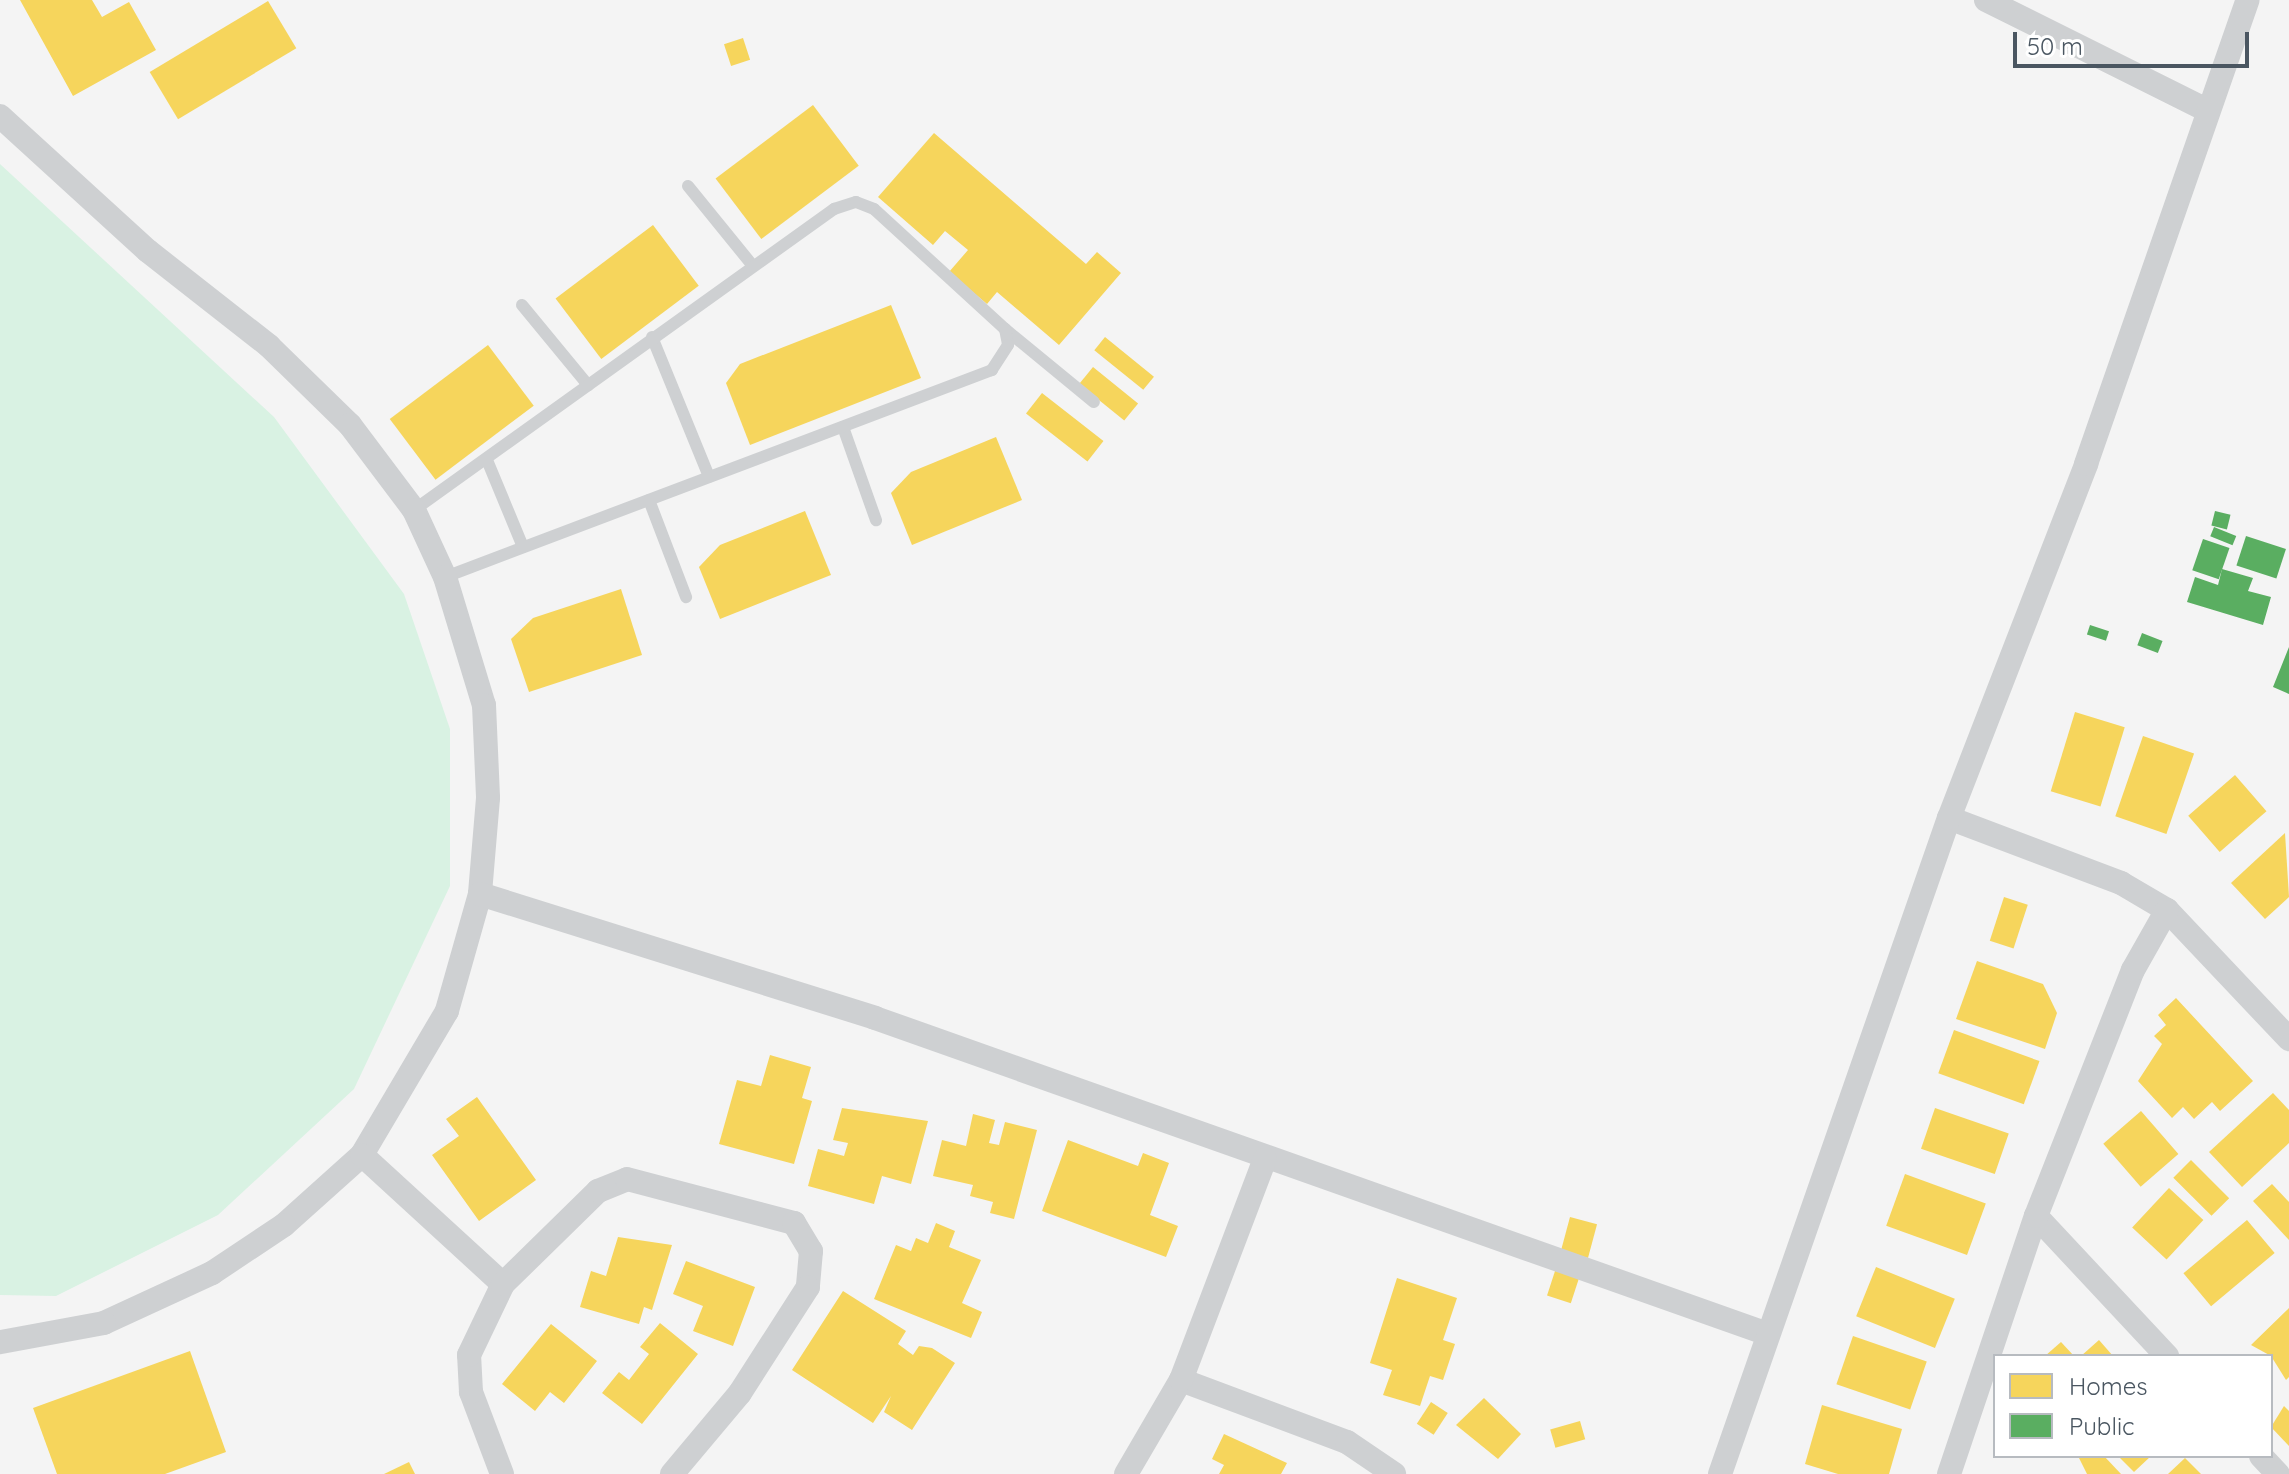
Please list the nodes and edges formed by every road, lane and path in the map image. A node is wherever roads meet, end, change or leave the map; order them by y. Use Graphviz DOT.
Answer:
graph roads {
  1 [pos="1986,0"];
  2 [pos="2248,0"];
  3 [pos="2207,110"];
  4 [pos="0,116"];
  5 [pos="688,186"];
  6 [pos="753,266"];
  7 [pos="522,305"];
  8 [pos="1005,329"];
  9 [pos="652,337"];
  10 [pos="588,385"];
  11 [pos="1094,402"];
  12 [pos="843,427"];
  13 [pos="487,460"];
  14 [pos="709,477"];
  15 [pos="649,500"];
  16 [pos="414,510"];
  17 [pos="876,520"];
  18 [pos="523,547"];
  19 [pos="445,577"];
  20 [pos="686,597"];
  21 [pos="1949,818"];
  22 [pos="480,894"];
  23 [pos="2167,910"];
  24 [pos="2289,1039"];
  25 [pos="362,1155"];
  26 [pos="1265,1159"];
  27 [pos="2036,1216"];
  28 [pos="503,1284"];
  29 [pos="1768,1334"];
  30 [pos="0,1342"];
  31 [pos="2165,1354"];
  32 [pos="1181,1380"];
  33 [pos="2263,1458"];
  34 [pos="502,1474"];
  35 [pos="672,1474"];
  36 [pos="1126,1474"];
  37 [pos="1394,1474"];
  38 [pos="1720,1474"];
  39 [pos="1949,1474"];
  40 [pos="2278,1474"];
  1 -- 3 [label="street"];
  2 -- 3 [label="street"];
  3 -- 21 [label="street"];
  4 -- 16 [label="street"];
  5 -- 6 [label="lane"];
  6 -- 8 [label="lane"];
  6 -- 9 [label="lane"];
  7 -- 10 [label="lane"];
  8 -- 11 [label="lane"];
  8 -- 12 [label="lane"];
  9 -- 10 [label="lane"];
  9 -- 14 [label="lane"];
  10 -- 13 [label="lane"];
  12 -- 14 [label="lane"];
  12 -- 17 [label="lane"];
  13 -- 16 [label="lane"];
  13 -- 18 [label="lane"];
  14 -- 15 [label="lane"];
  15 -- 18 [label="lane"];
  15 -- 20 [label="lane"];
  16 -- 19 [label="street"];
  18 -- 19 [label="lane"];
  19 -- 22 [label="street"];
  21 -- 23 [label="street"];
  21 -- 29 [label="street"];
  22 -- 25 [label="street"];
  22 -- 26 [label="street"];
  23 -- 24 [label="street"];
  23 -- 27 [label="street"];
  25 -- 28 [label="street"];
  25 -- 30 [label="street"];
  26 -- 29 [label="street"];
  26 -- 32 [label="street"];
  27 -- 31 [label="street"];
  27 -- 39 [label="street"];
  28 -- 34 [label="street"];
  28 -- 35 [label="street"];
  29 -- 38 [label="street"];
  32 -- 36 [label="street"];
  32 -- 37 [label="street"];
  33 -- 40 [label="street"];
}
